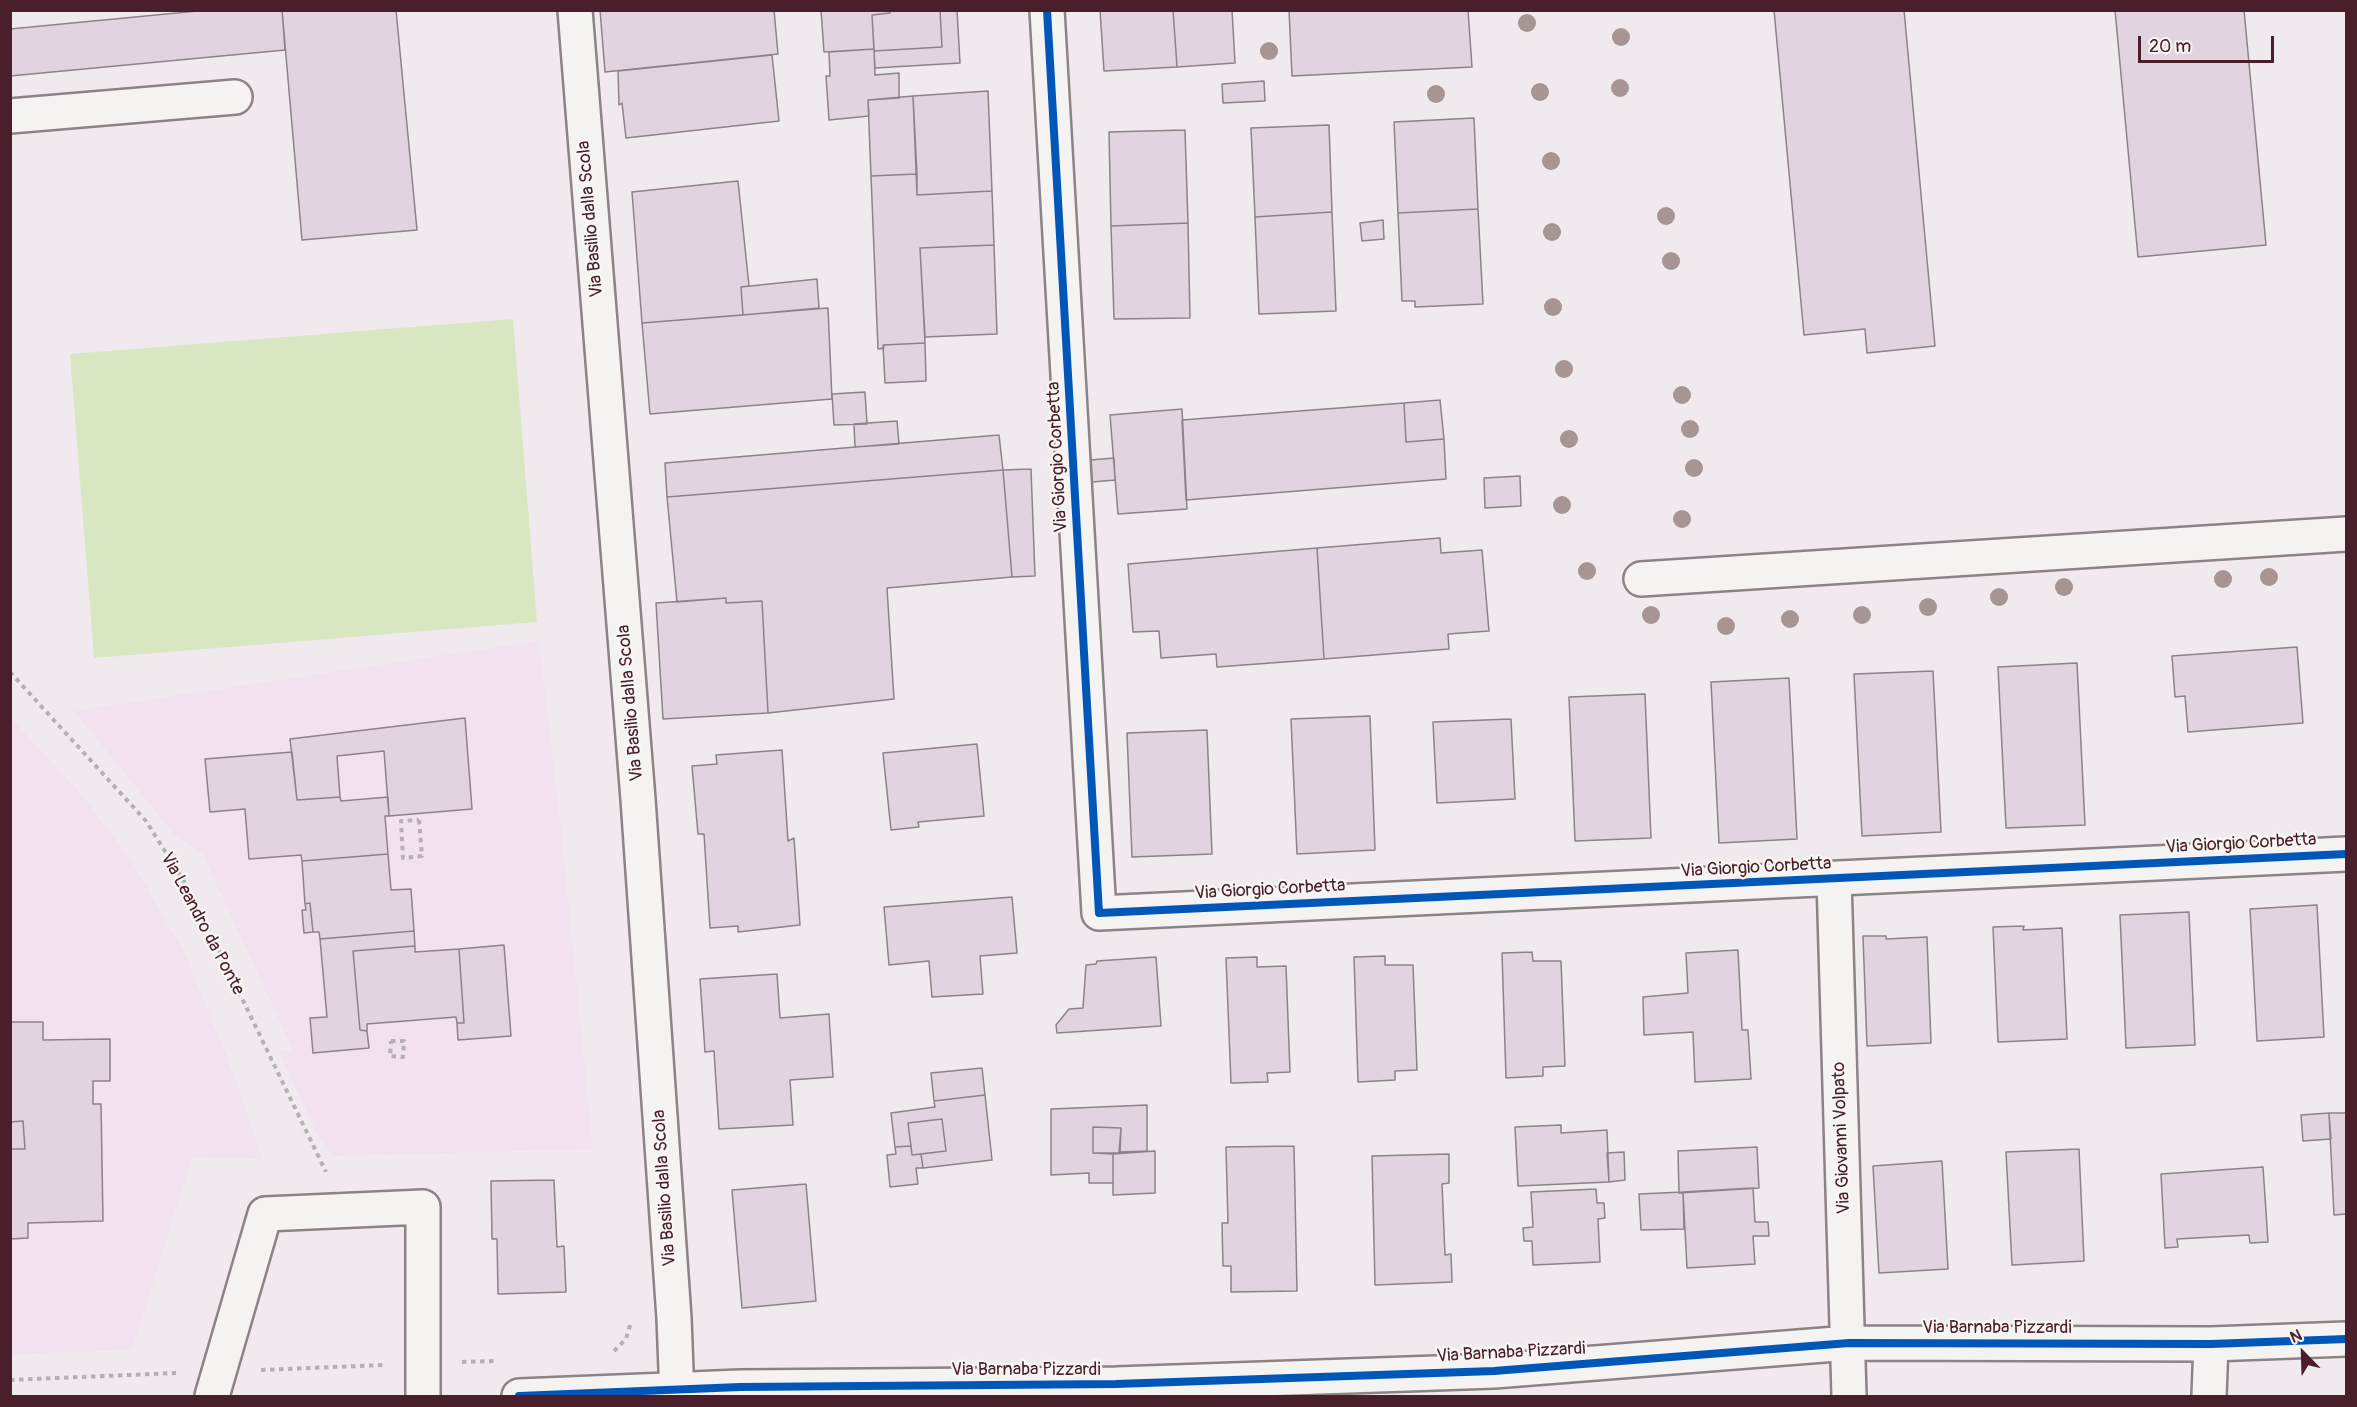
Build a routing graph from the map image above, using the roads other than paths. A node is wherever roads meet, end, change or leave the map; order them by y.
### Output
1 (574, 10) edge
2 (1047, 10) edge
3 (235, 97) dead end
4 (10, 116) edge
5 (2346, 534) edge
6 (1641, 579) dead end
7 (2346, 854) edge
8 (1834, 879) junction
9 (2346, 1339) edge
10 (1849, 1343) junction
11 (2211, 1344) junction
12 (216, 1384) edge
13 (1493, 1384) edge
14 (1116, 1390) edge
15 (677, 1393) edge
16 (423, 1396) edge
17 (519, 1396) edge
18 (1849, 1396) edge
19 (2209, 1396) edge

1 - 15 street, Via Basilio dalla Scola
2 - 8 street, Via Giorgio Corbetta
3 - 4 street
5 - 6 street
7 - 8 street, Via Giorgio Corbetta
8 - 10 street, Via Giovanni Volpato
9 - 11 street, Via Barnaba Pizzardi
10 - 11 street, Via Barnaba Pizzardi
10 - 13 street, Via Barnaba Pizzardi
10 - 18 street, Via Giovanni Volpato
11 - 19 street
12 - 16 street
13 - 14 street, Via Barnaba Pizzardi
14 - 15 street, Via Barnaba Pizzardi
15 - 17 street, Via Barnaba Pizzardi

